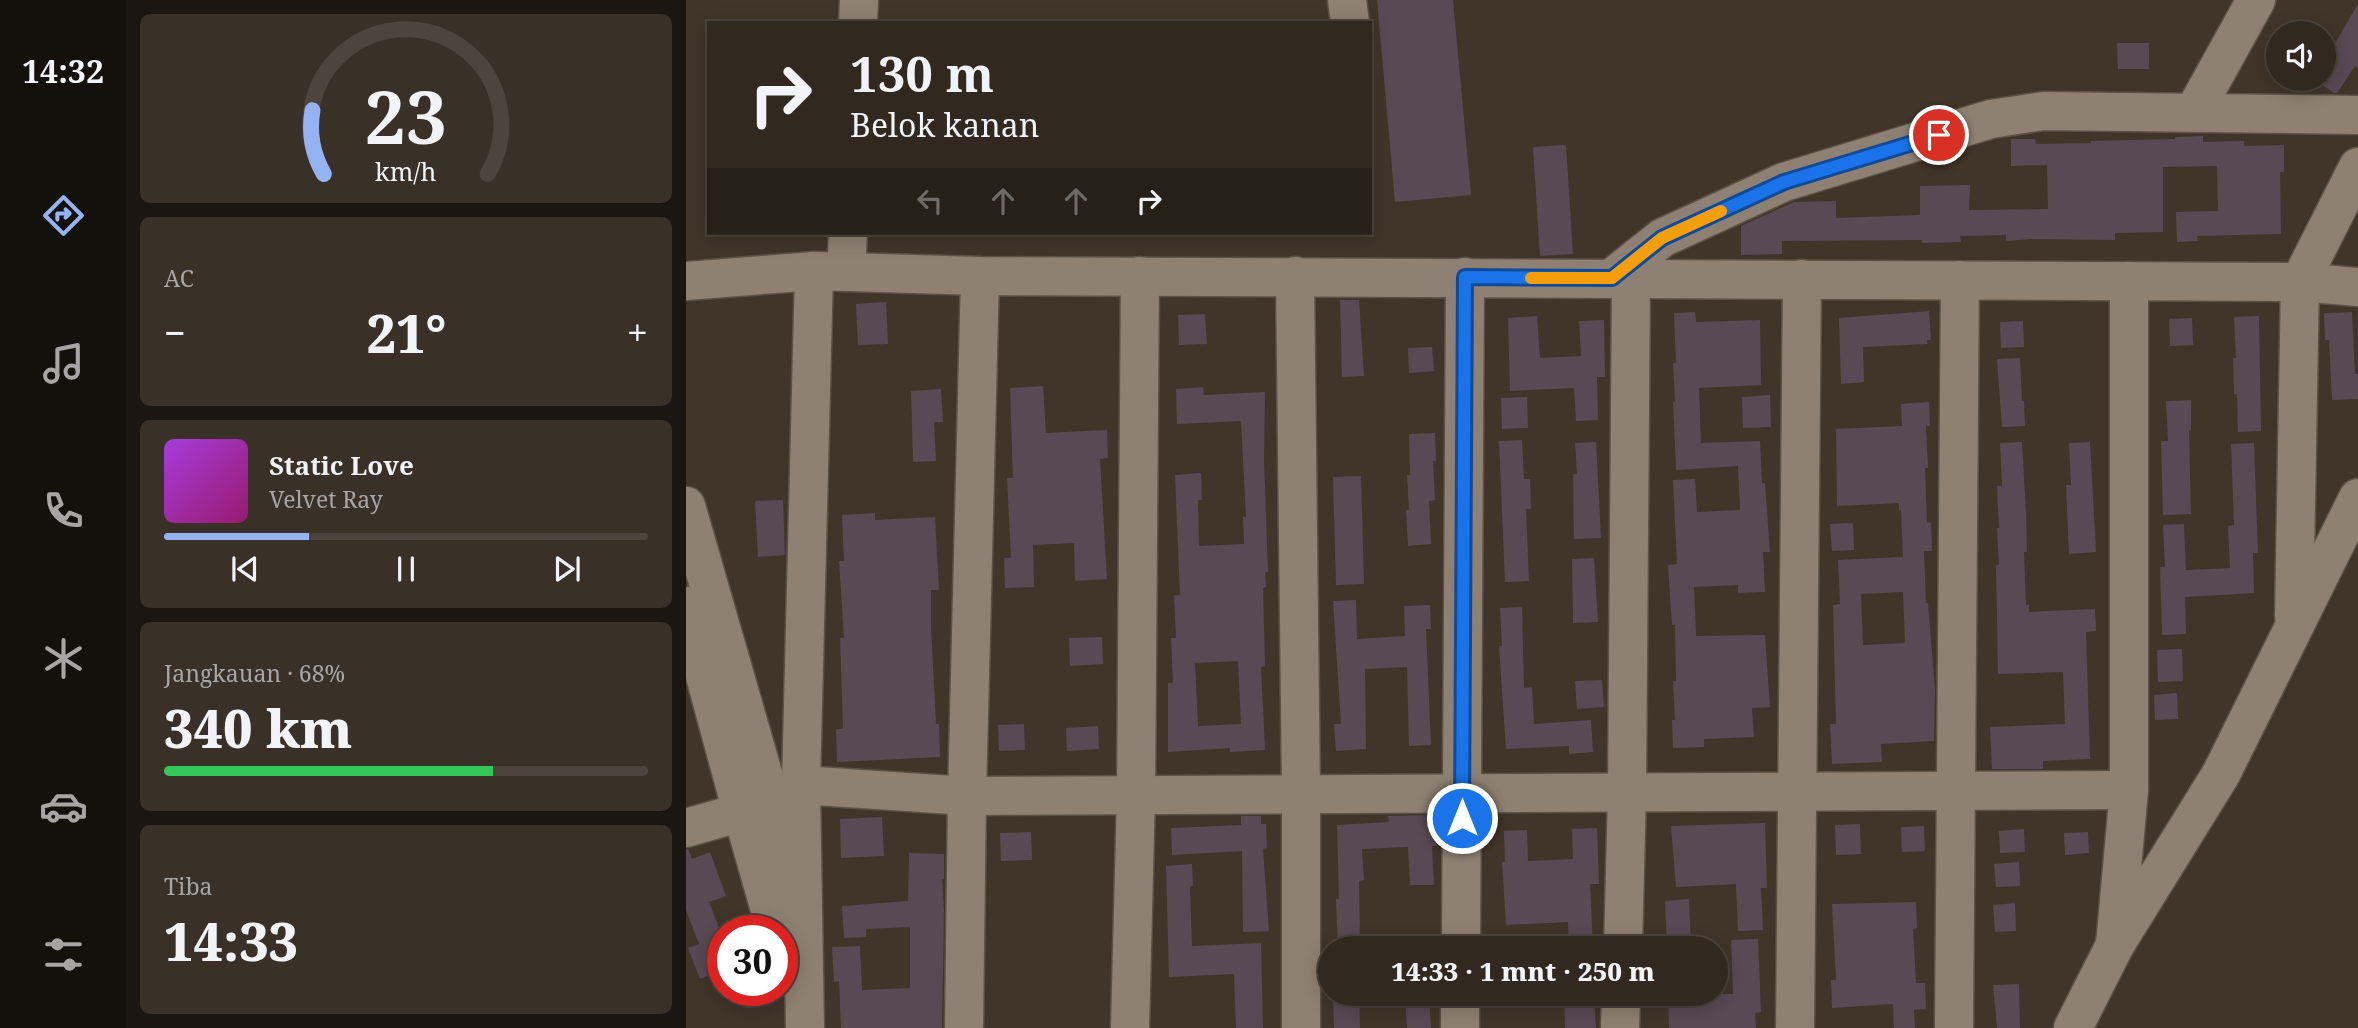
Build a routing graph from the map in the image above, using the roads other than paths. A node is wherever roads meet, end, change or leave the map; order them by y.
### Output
1 (859, 0) edge
2 (1347, 0) edge
3 (2256, 0) edge
4 (858, 21) edge
5 (1350, 21) edge
6 (2194, 112) junction
7 (2358, 115) edge
8 (2358, 167) edge
9 (847, 235) edge
10 (830, 272) junction
11 (980, 276) junction
12 (1140, 276) junction
13 (1295, 276) junction
14 (1465, 277) junction
15 (1621, 278) junction
16 (1802, 279) junction
17 (1960, 280) junction
18 (686, 281) edge
19 (2129, 281) junction
20 (2300, 282) junction
21 (2358, 288) edge
22 (2358, 498) edge
23 (686, 506) edge
24 (686, 606) edge
25 (2294, 626) junction
26 (691, 644) edge
27 (801, 785) junction
28 (2129, 790) junction
29 (1798, 791) junction
30 (1956, 791) junction
31 (1627, 792) junction
32 (1301, 793) junction
33 (1462, 793) junction
34 (1136, 794) junction
35 (967, 796) junction
36 (742, 812) junction
37 (686, 828) edge
38 (777, 915) edge
39 (783, 915) edge
40 (790, 915) edge
41 (1461, 936) edge
42 (1623, 936) edge
43 (2115, 945) junction
44 (798, 995) edge
45 (1460, 1006) edge
46 (1621, 1006) edge
47 (805, 1028) edge
48 (964, 1028) edge
49 (1130, 1028) edge
50 (1301, 1028) edge
51 (1460, 1028) edge
52 (1620, 1028) edge
53 (1795, 1028) edge
54 (1954, 1028) edge
55 (2073, 1028) edge

1 - 4 street
2 - 5 street
3 - 6 street
6 - 7 street
6 - 15 street
8 - 20 street
9 - 10 street
10 - 11 street
10 - 18 street
10 - 27 street
11 - 12 street
11 - 35 street
12 - 13 street
12 - 34 street
13 - 14 street
13 - 32 street
14 - 15 street
14 - 33 street
15 - 16 street
15 - 31 street
16 - 17 street
16 - 29 street
17 - 19 street
17 - 30 street
19 - 20 street
19 - 28 street
20 - 21 street
20 - 25 street
22 - 25 street
23 - 39 street
24 - 26 street
25 - 43 street
26 - 36 street
27 - 35 street
27 - 40 street
28 - 30 street
28 - 43 street
29 - 30 street
29 - 31 street
29 - 53 street
30 - 54 street
31 - 33 street
31 - 42 street
32 - 33 street
32 - 34 street
32 - 50 street
33 - 41 street
34 - 35 street
34 - 49 street
35 - 48 street
36 - 37 street
36 - 38 street
43 - 55 street
44 - 47 street
45 - 51 street
46 - 52 street

